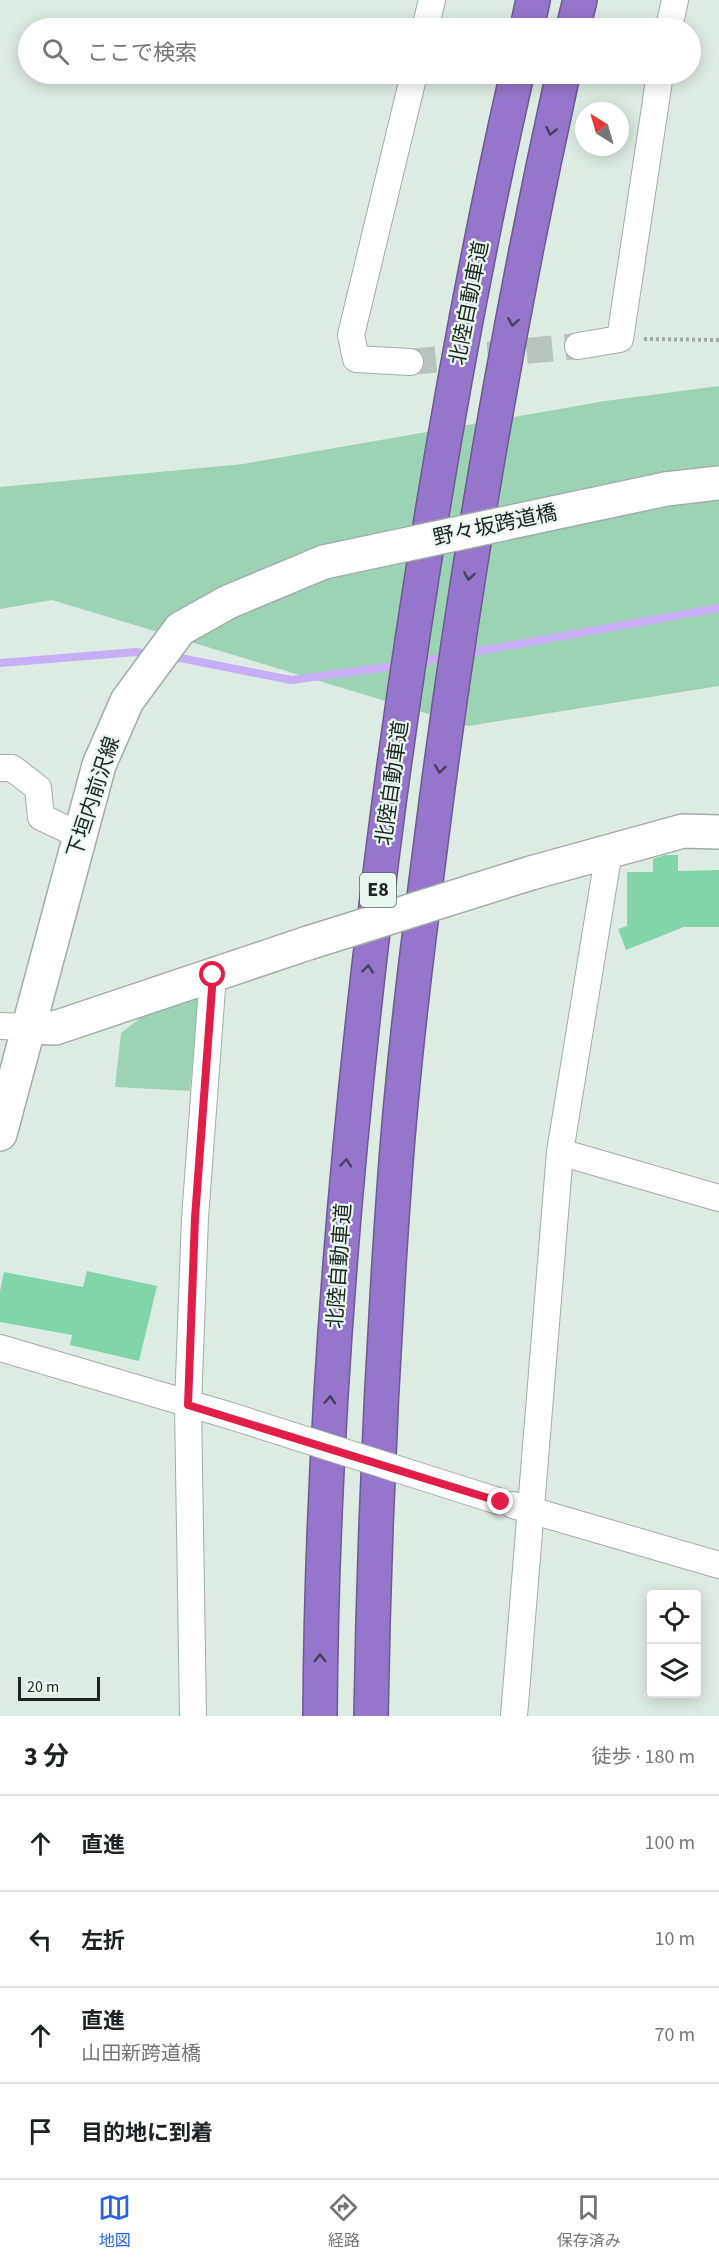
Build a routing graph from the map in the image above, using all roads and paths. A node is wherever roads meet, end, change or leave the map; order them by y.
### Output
1 (432, 0) edge
2 (533, 0) edge
3 (580, 0) edge
4 (675, 0) edge
5 (428, 18) edge
6 (529, 18) edge
7 (576, 18) edge
8 (671, 18) edge
9 (412, 84) edge
10 (515, 84) edge
11 (561, 84) edge
12 (658, 84) edge
13 (620, 339) junction
14 (719, 340) edge
15 (578, 346) tunnel mouth
16 (410, 362) tunnel mouth
17 (719, 483) edge
18 (324, 562) joint
19 (0, 768) edge
20 (719, 831) edge
21 (79, 835) junction
22 (609, 851) junction
23 (213, 975) junction
24 (13, 1027) edge
25 (0, 1134) edge
26 (560, 1152) junction
27 (719, 1198) edge
28 (0, 1348) edge
29 (188, 1405) junction
30 (530, 1510) junction
31 (719, 1565) edge
32 (193, 1716) edge
33 (320, 1716) edge
34 (371, 1716) edge
35 (514, 1716) edge

1 - 5 street
2 - 6 highway
3 - 7 highway
4 - 8 street
9 - 16 street
33 -> 10 highway, 北陸自動車道 / E8
11 -> 34 highway, E8
12 - 13 street
13 - 14 path
13 - 15 street
17 - 18 main road, 野々坂跨道橋, bridge
18 - 21 main road, 下垣内前沢線
19 - 21 street
20 - 22 main road
21 - 24 main road, 下垣内前沢線
22 - 23 main road, bridge
22 - 26 street
23 - 24 main road
23 - 29 street
24 - 25 main road, 下垣内前沢線
26 - 27 street
26 - 30 street
28 - 29 street
29 - 30 street, bridge
29 - 32 street
30 - 31 street
30 - 35 street

